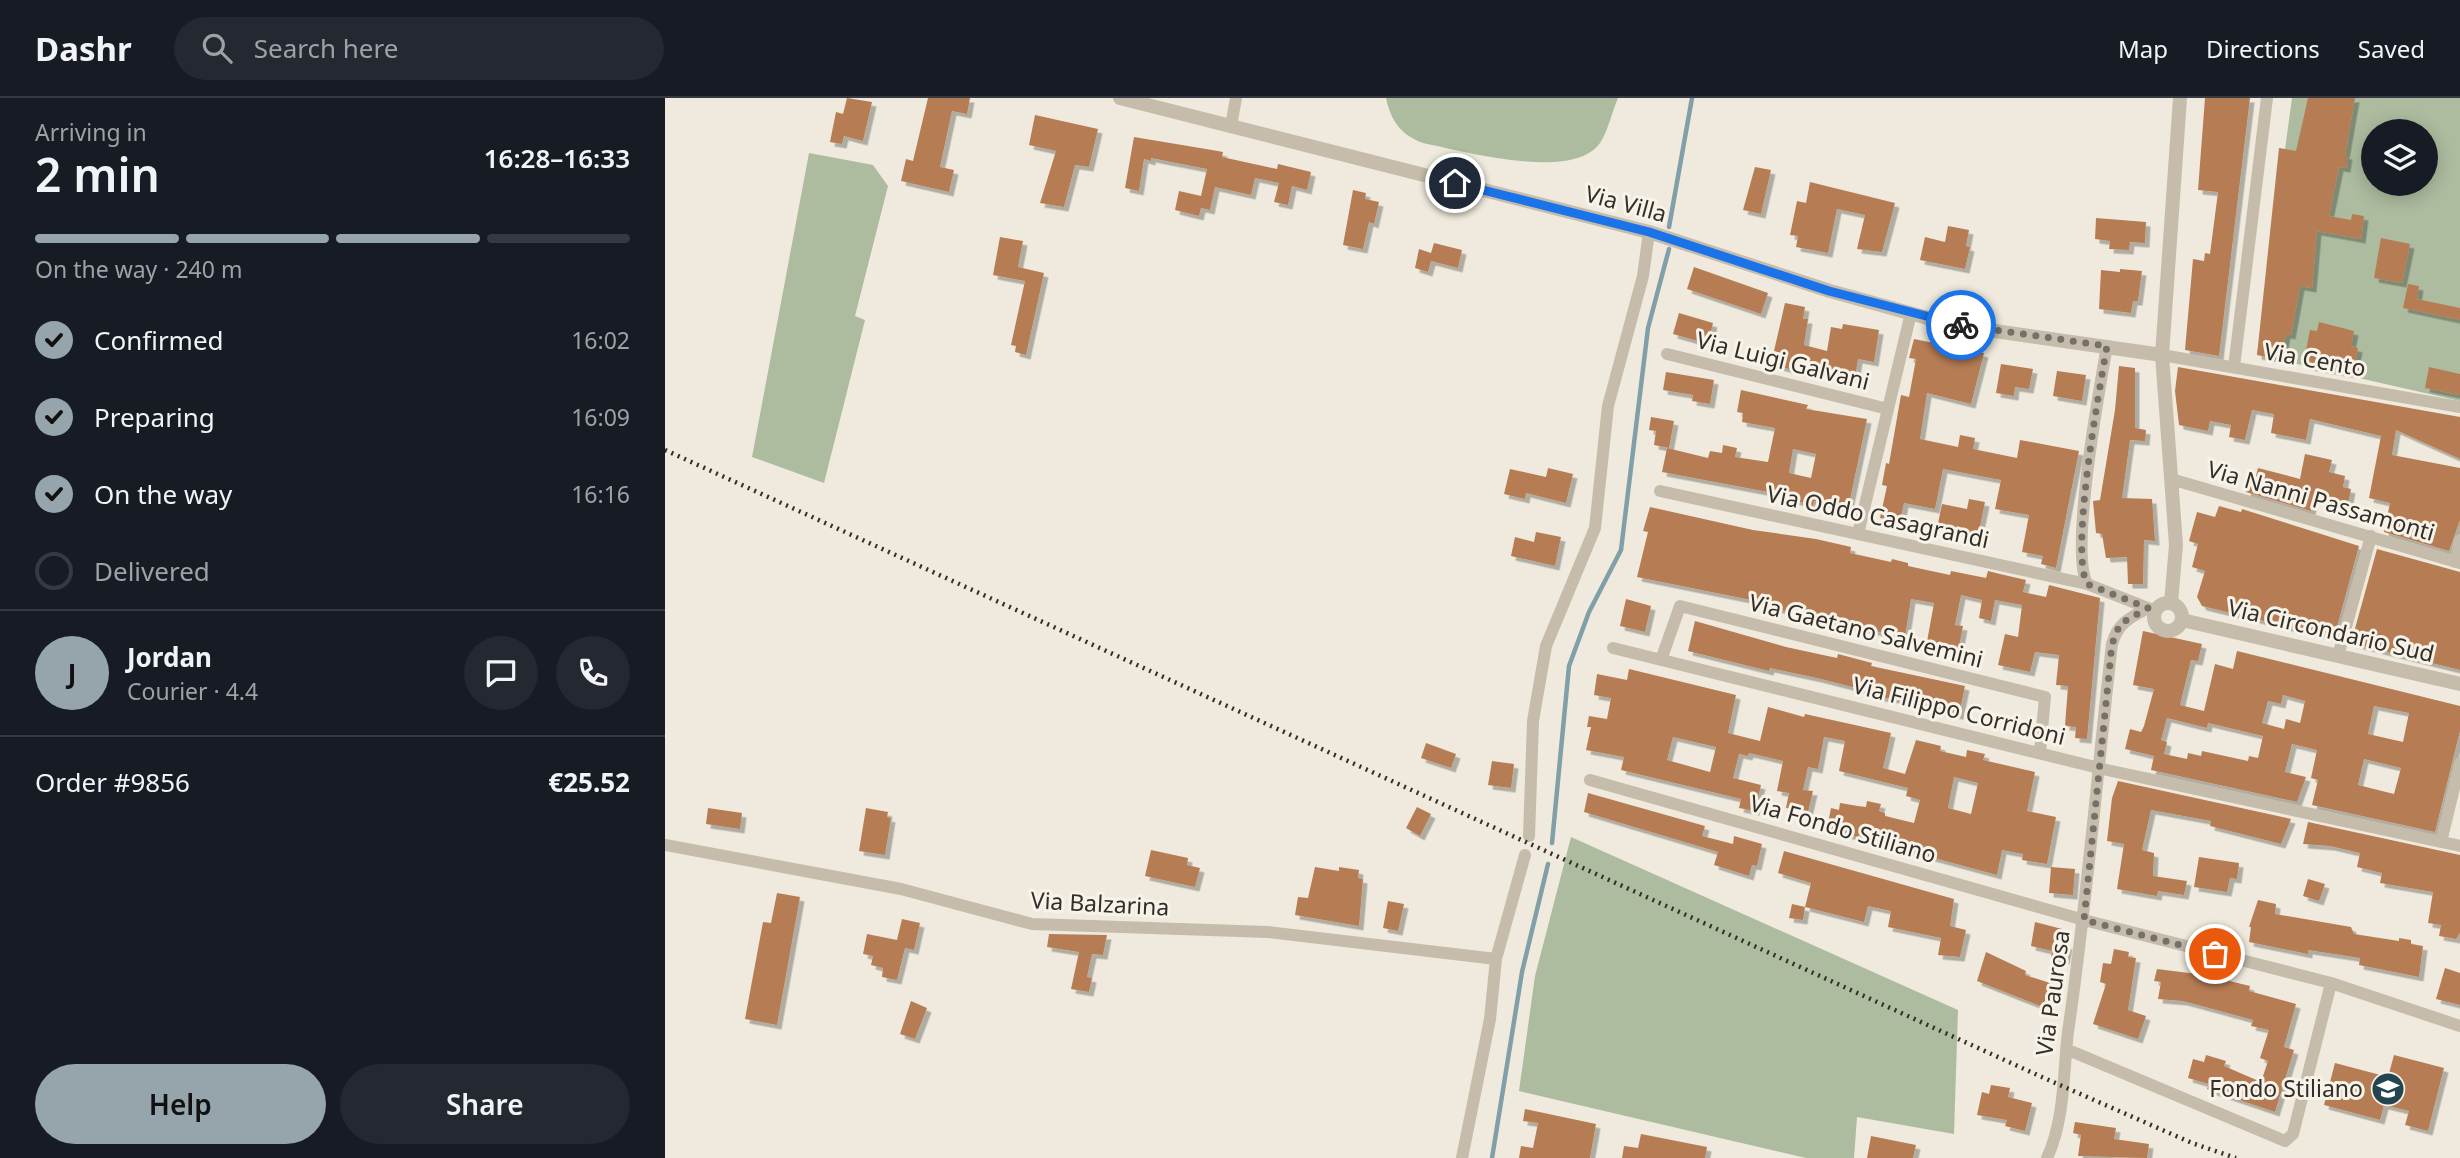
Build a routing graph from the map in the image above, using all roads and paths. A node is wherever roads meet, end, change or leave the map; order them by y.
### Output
1 (1120, 98) edge
2 (1236, 98) edge
3 (2180, 98) edge
4 (2267, 98) edge
5 (1231, 126) junction
6 (1649, 232) junction
7 (1911, 313) junction
8 (2107, 346) junction
9 (1667, 354) dead end
10 (2162, 355) junction
11 (2234, 367) junction
12 (2460, 407) edge
13 (1888, 409) junction
14 (2171, 479) junction
15 (1660, 491) dead end
16 (1858, 534) junction
17 (2371, 536) junction
18 (2460, 540) edge
19 (2457, 562) edge
20 (2087, 584) junction
21 (2171, 603) junction
22 (2152, 609) junction
23 (2187, 621) junction
24 (1613, 648) dead end
25 (2338, 656) junction
26 (1661, 660) junction
27 (2460, 684) edge
28 (2040, 752) junction
29 (2460, 763) edge
30 (2098, 768) junction
31 (1590, 780) dead end
32 (1529, 836) dead end
33 (2441, 842) junction
34 (665, 845) edge
35 (2460, 846) edge
36 (1525, 855) dead end
37 (2084, 920) junction
38 (1496, 959) junction
39 (2331, 983) junction
40 (2460, 1026) edge
41 (2066, 1049) junction
42 (1462, 1158) edge
43 (2047, 1158) edge

1 - 5 street, Via Villa
2 - 5 street
3 - 10 street
4 - 11 street
5 - 6 street, Via Villa
6 - 7 street, Via Villa
6 - 32 street
7 - 8 street, Via Villa
7 - 13 street, Via Luigi Galvani
8 - 10 street, Via Villa
8 - 20 street
9 - 13 street, Via Luigi Galvani
10 - 11 street, Via Cento
10 - 14 street
11 - 12 street, Via Cento
13 - 16 street, Via Luigi Galvani
14 - 17 street, Via Nanni Passamonti
14 - 21 street
15 - 16 street, Via Oddo Casagrandi
16 - 20 street, Via Oddo Casagrandi
17 - 19 street, Via Nanni Passamonti
17 - 25 street
18 - 19 street
20 - 22 street, Via Oddo Casagrandi
21 - 22 street
21 - 23 street
22 - 23 street
22 - 30 street, Via Paurosa
23 - 25 street, Via Circondario Sud
24 - 26 street, Via Filippo Corridoni
25 - 27 street, Via Circondario Sud
26 - 28 street, Via Filippo Corridoni
26 - 28 street, Via Gaetano Salvemini
28 - 30 street, Via Filippo Corridoni
29 - 33 street
30 - 33 street, Via Filippo Corridoni
30 - 37 street, Via Paurosa
31 - 37 street, Via Fondo Stiliano
33 - 35 street, Via Filippo Corridoni
34 - 38 street, Via Balzarina
36 - 38 street
37 - 39 street, Via Fondo Stiliano
37 - 41 street, Via Paurosa
38 - 42 street
39 - 40 street, Via Fondo Stiliano
39 - 41 street
41 - 43 street, Via Paurosa

